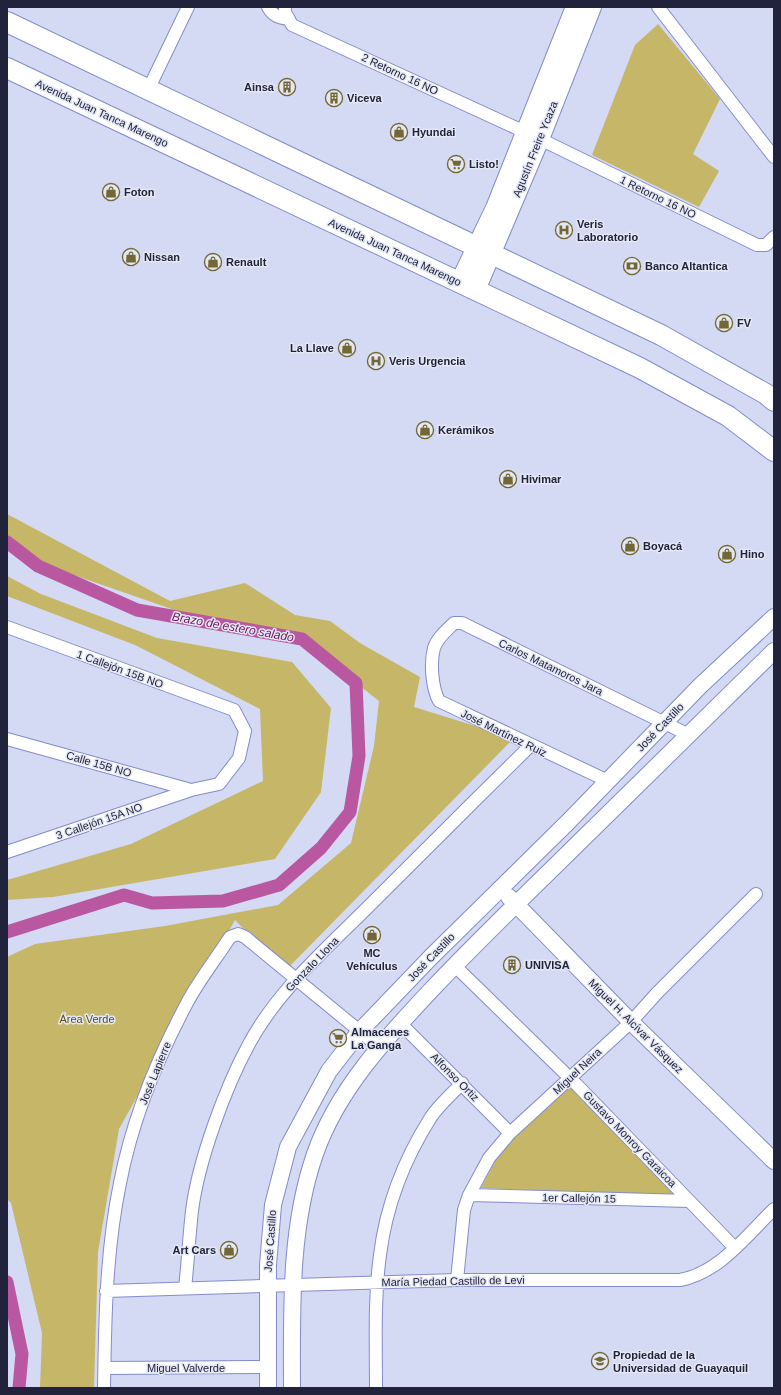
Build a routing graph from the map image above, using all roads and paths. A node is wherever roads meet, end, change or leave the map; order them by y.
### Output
1 (188, 7) edge
2 (268, 7) edge
3 (284, 7) edge
4 (575, 7) edge
5 (592, 7) edge
6 (658, 7) edge
7 (289, 19) junction
8 (7, 22) edge
9 (7, 68) edge
10 (148, 90) junction
11 (533, 136) junction
12 (774, 156) edge
13 (774, 237) edge
14 (483, 252) junction
15 (468, 287) junction
16 (774, 401) edge
17 (774, 451) edge
18 (774, 617) edge
19 (7, 627) edge
20 (774, 651) edge
21 (432, 661) joint
22 (234, 710) joint
23 (664, 722) junction
24 (687, 734) junction
25 (7, 739) edge
26 (530, 746) junction
27 (608, 781) junction
28 (191, 790) junction
29 (7, 852) edge
30 (500, 888) junction
31 (756, 894) dead end
32 (516, 904) junction
33 (455, 966) junction
34 (295, 979) junction
35 (631, 1022) junction
36 (400, 1023) junction
37 (360, 1031) junction
38 (379, 1047) junction
39 (570, 1078) junction
40 (462, 1083) junction
41 (510, 1132) junction
42 (774, 1161) edge
43 (469, 1195) junction
44 (689, 1201) junction
45 (774, 1209) edge
46 (734, 1247) junction
47 (456, 1280) junction
48 (377, 1282) junction
49 (292, 1284) junction
50 (268, 1285) junction
51 (186, 1288) junction
52 (106, 1291) junction
53 (268, 1367) junction
54 (104, 1368) junction
55 (104, 1388) edge
56 (268, 1388) edge
57 (292, 1388) edge
58 (376, 1388) edge

1 - 10 street
2 - 7 street, 2 Retorno 16 NO
3 - 7 street
4 - 11 main road, Agustín Freire Ycaza
5 - 11 main road, Agustín Freire Ycaza
6 - 12 street
7 - 11 street, 2 Retorno 16 NO
8 - 10 main road
9 - 15 main road, Avenida Juan Tanca Marengo
10 - 14 main road
11 - 13 street, 1 Retorno 16 NO
11 - 14 main road, Agustín Freire Ycaza
14 - 15 main road, Agustín Freire Ycaza
14 - 16 main road
15 - 17 main road, Avenida Juan Tanca Marengo
18 - 23 street, José Castillo
19 - 22 street, 1 Callejón 15B NO
20 - 24 street, José Castillo
21 - 23 street, Carlos Matamoros Jara
21 - 26 street, José Martínez Ruiz
22 - 28 street, 3 Callejón 15A NO
23 - 24 street, Carlos Matamoros Jara
23 - 27 street, José Castillo
24 - 32 street, José Castillo
25 - 28 street, Calle 15B NO
26 - 27 street, José Martínez Ruiz
26 - 34 street, Gonzalo Llona
27 - 30 street, José Castillo
28 - 29 street, 3 Callejón 15A NO
30 - 32 street, Miguel H. Alcívar Vásquez
30 - 37 street, José Castillo
31 - 35 street, Miguel Neira
32 - 33 street, José Castillo
32 - 35 street, Miguel H. Alcívar Vásquez
33 - 36 street, José Castillo
33 - 39 street, Gustavo Monroy Garaicoa
34 - 37 street, José Lapierre
34 - 51 street, Gonzalo Llona
34 - 52 street, José Lapierre
35 - 39 street, Miguel Neira
35 - 42 street, Miguel H. Alcívar Vásquez
36 - 38 street, José Castillo
36 - 40 street, Alfonso Ortiz
37 - 38 street, José Lapierre
37 - 50 street, José Castillo
38 - 49 street, José Castillo
39 - 41 street, Miguel Neira
39 - 44 street, Gustavo Monroy Garaicoa
40 - 41 street, Alfonso Ortiz
40 - 48 street
41 - 43 street, Miguel Neira
43 - 44 street, 1er Callejón 15
43 - 47 street, Miguel Neira
44 - 46 street, Gustavo Monroy Garaicoa
45 - 46 street, María Piedad Castillo de Levi
46 - 47 street, María Piedad Castillo de Levi
47 - 48 street, María Piedad Castillo de Levi
48 - 49 street, María Piedad Castillo de Levi
48 - 58 street
49 - 50 street, María Piedad Castillo de Levi
49 - 57 street, José Castillo
50 - 51 street, María Piedad Castillo de Levi
50 - 53 street, José Castillo
51 - 52 street, María Piedad Castillo de Levi
52 - 54 street, José Lapierre
53 - 54 street, Miguel Valverde
53 - 56 street, José Castillo
54 - 55 street, José Lapierre

